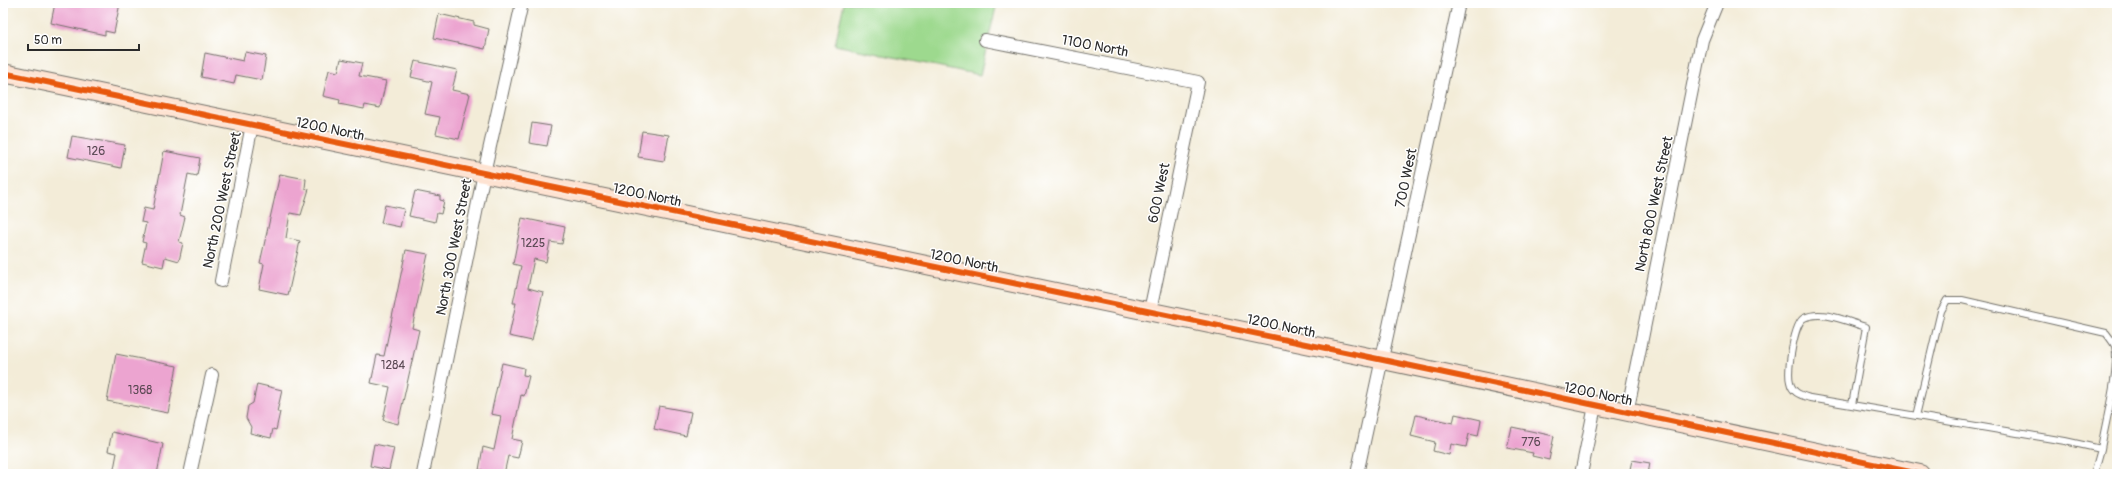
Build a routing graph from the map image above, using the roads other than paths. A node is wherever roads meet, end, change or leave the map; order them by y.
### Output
1 (522, 3) edge
2 (1459, 3) edge
3 (1716, 3) edge
4 (986, 40) dead end
5 (3, 73) edge
6 (1198, 82) joint
7 (252, 125) junction
8 (484, 173) junction
9 (221, 281) dead end
10 (1150, 311) junction
11 (1383, 360) junction
12 (212, 375) dead end
13 (1852, 405) junction
14 (1595, 406) junction
15 (1627, 413) junction
16 (1916, 416) junction
17 (2100, 449) junction
18 (190, 474) edge
19 (423, 474) edge
20 (1357, 474) edge
21 (1581, 474) edge
22 (1920, 474) edge
23 (2094, 474) edge

1 - 8 street, North 300 West Street
2 - 11 street, 700 West
3 - 15 street, North 800 West Street
4 - 6 street, 1100 North
5 - 7 street, 1200 North
6 - 10 street, 600 West
7 - 8 street, 1200 North
7 - 9 street, North 200 West Street
8 - 10 street, 1200 North
8 - 19 street, North 300 West Street
10 - 11 street, 1200 North
11 - 14 street, 1200 North
11 - 20 street, 700 West
12 - 18 street
13 - 13 lane
13 - 16 lane
14 - 15 street, 1200 North
14 - 21 street
15 - 22 street, 1200 North
16 - 17 lane
16 - 17 lane
17 - 23 lane

